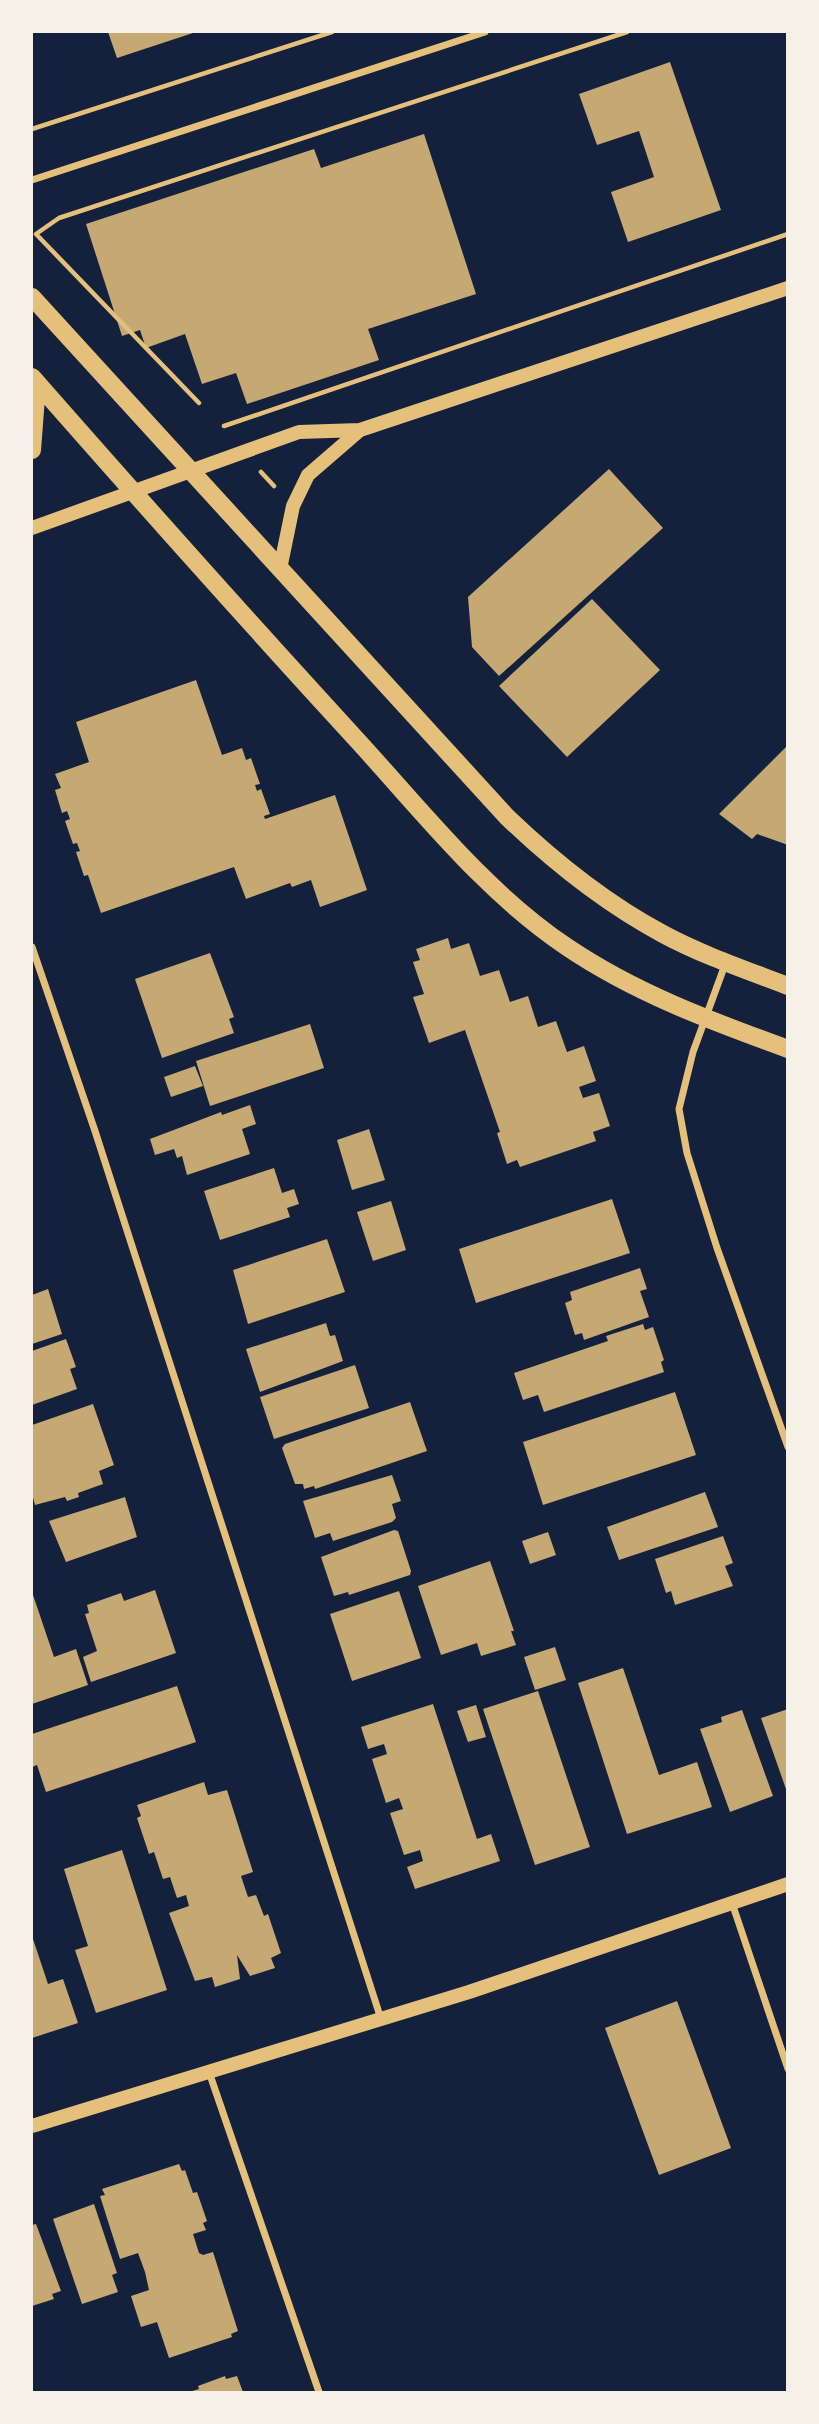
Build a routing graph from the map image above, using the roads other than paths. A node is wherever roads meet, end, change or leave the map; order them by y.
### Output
1 (485, 32) edge
2 (32, 180) edge
3 (788, 288) edge
4 (32, 297) edge
5 (34, 381) edge
6 (360, 430) junction
7 (32, 450) edge
8 (190, 470) junction
9 (132, 490) junction
10 (32, 528) edge
11 (280, 569) junction
12 (32, 947) edge
13 (726, 962) junction
14 (788, 986) edge
15 (704, 1018) junction
16 (788, 1049) edge
17 (788, 1447) edge
18 (788, 1884) edge
19 (732, 1903) junction
20 (381, 2019) junction
21 (788, 2068) edge
22 (208, 2070) junction
23 (32, 2126) edge
24 (318, 2392) edge

1 - 2 street
3 - 6 main road
4 - 8 main road
5 - 7 main road
5 - 9 main road
6 - 8 main road
6 - 11 main road
8 - 9 main road
8 - 11 main road
9 - 10 main road
9 - 15 main road
11 - 13 main road
12 - 20 street
13 - 14 main road
13 - 15 street
15 - 16 main road
15 - 17 street
18 - 19 main road
19 - 20 main road
19 - 21 street
20 - 22 main road
22 - 23 main road
22 - 24 street

